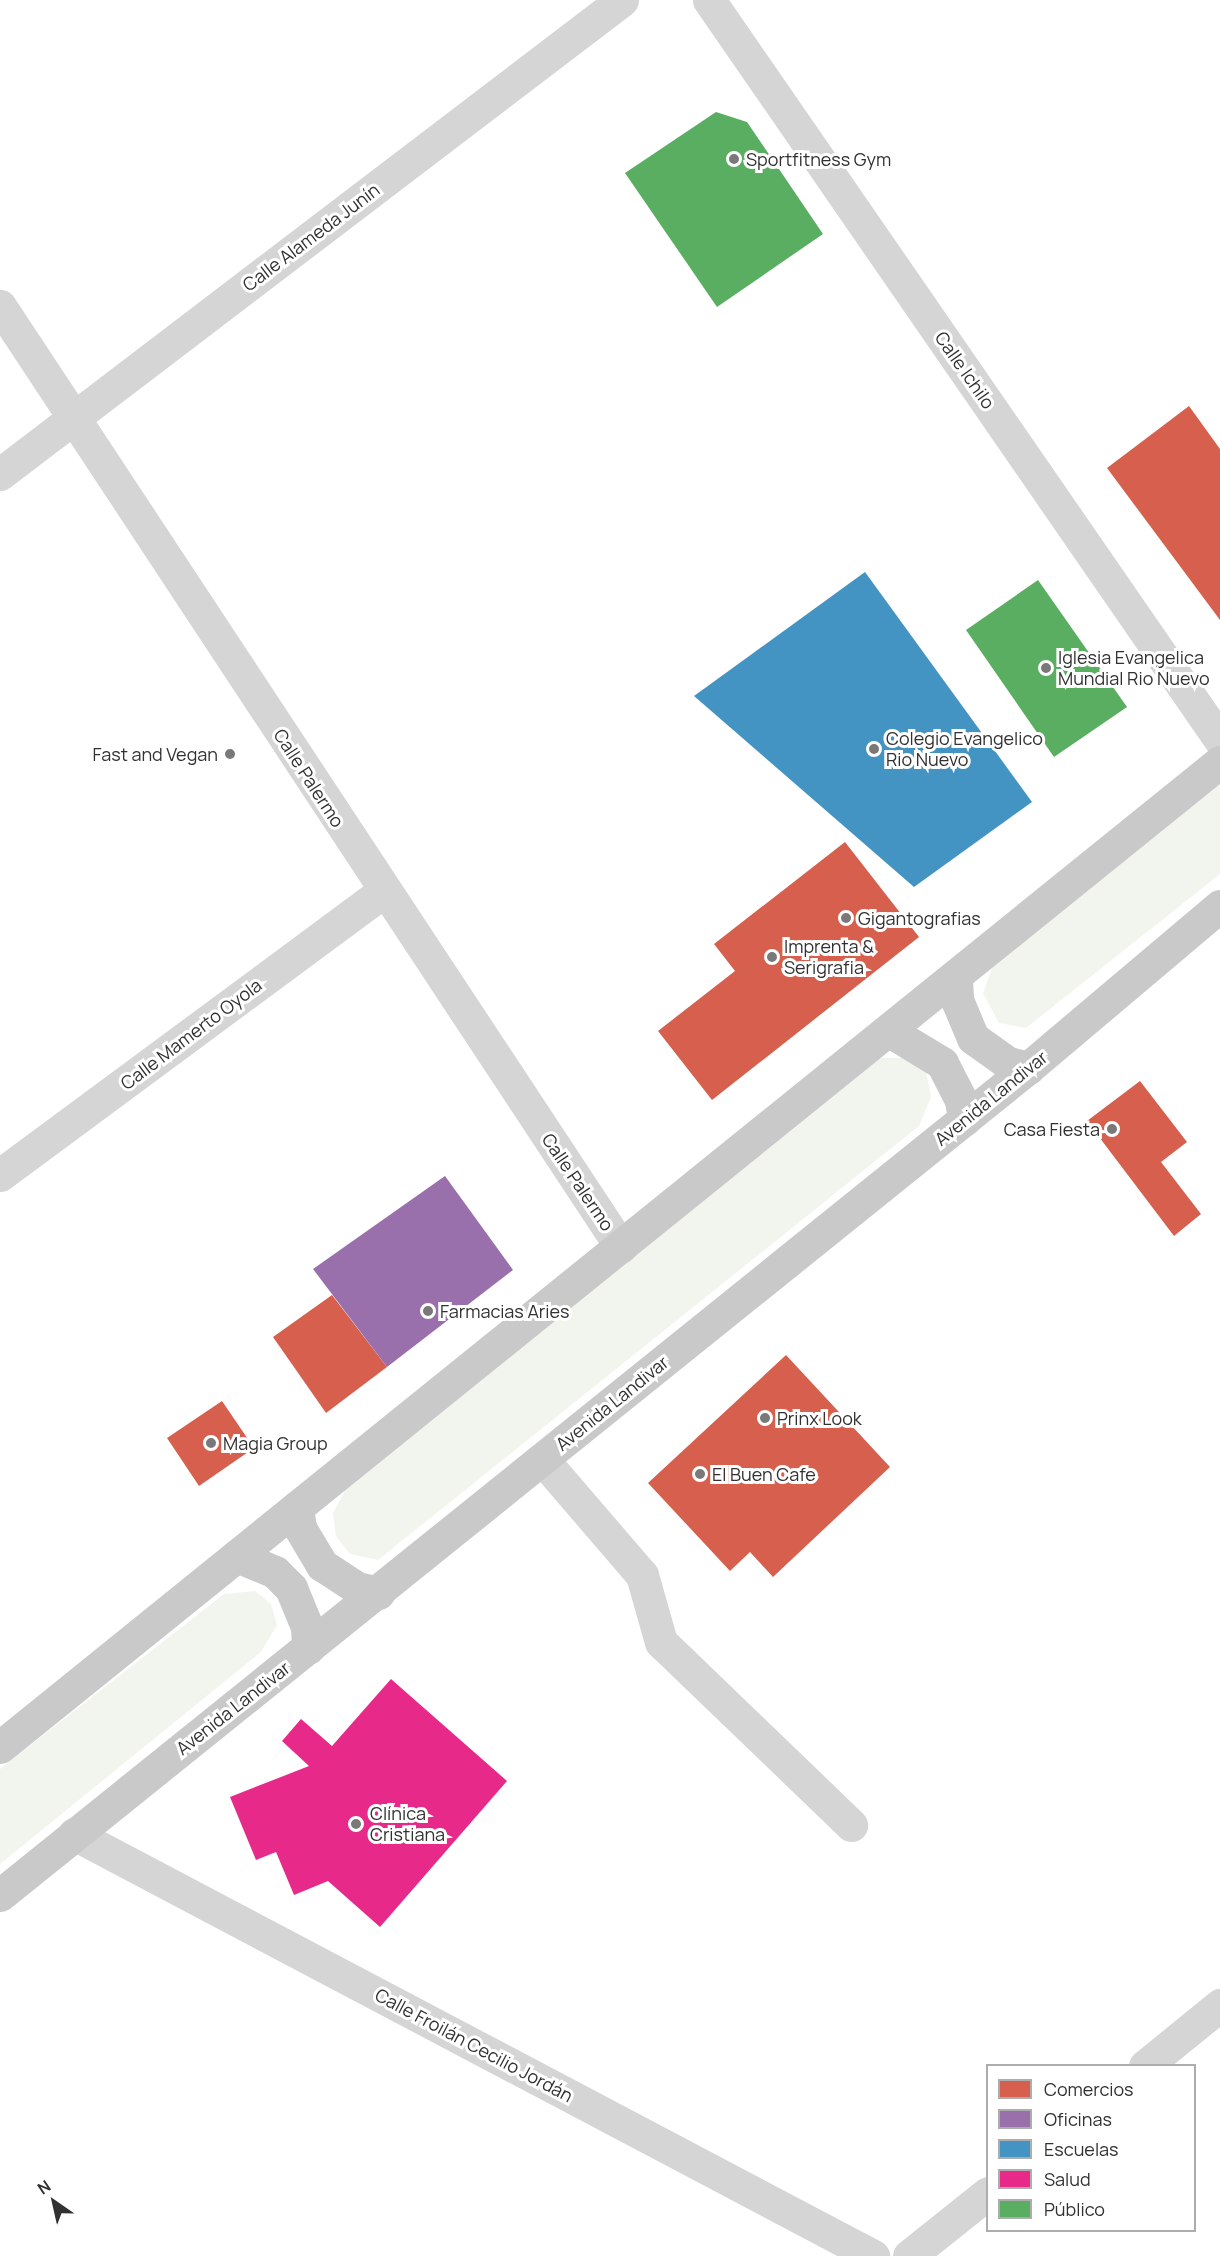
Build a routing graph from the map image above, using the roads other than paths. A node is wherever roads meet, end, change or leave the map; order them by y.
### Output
1 (622, 0) edge
2 (709, 0) edge
3 (0, 306) edge
4 (75, 418) junction
5 (0, 474) edge
6 (1220, 740) edge
7 (1220, 762) edge
8 (383, 892) junction
9 (1220, 906) edge
10 (956, 979) junction
11 (891, 1032) junction
12 (1028, 1068) junction
13 (964, 1120) junction
14 (0, 1175) edge
15 (621, 1247) junction
16 (543, 1460) junction
17 (297, 1507) junction
18 (237, 1556) junction
19 (378, 1593) junction
20 (308, 1648) junction
21 (0, 1747) edge
22 (851, 1825) dead end
23 (74, 1834) junction
24 (0, 1895) edge
25 (1220, 2005) edge
26 (1147, 2064) edge
27 (986, 2194) edge
28 (873, 2256) edge
29 (909, 2256) edge

1 - 4 street, Calle Alameda Junín
2 - 6 street, Calle Ichilo
3 - 4 street, Calle Palermo
4 - 5 street, Calle Alameda Junín
4 - 8 street, Calle Palermo
7 - 10 main road
8 - 14 street, Calle Mamerto Oyola
8 - 15 street, Calle Palermo
9 - 12 main road, Avenida Landivar
10 - 11 main road
10 - 12 main road
11 - 13 main road
11 - 15 main road
12 - 13 main road, Avenida Landivar
13 - 16 main road, Avenida Landivar
15 - 17 main road
16 - 19 main road, Avenida Landivar
16 - 22 street
17 - 18 main road
17 - 19 main road
18 - 20 main road
18 - 21 main road
19 - 20 main road, Avenida Landivar
20 - 23 main road, Avenida Landivar
23 - 24 main road, Avenida Landivar
23 - 28 street, Calle Froilán Cecilio Jordán
25 - 26 street
27 - 29 street

